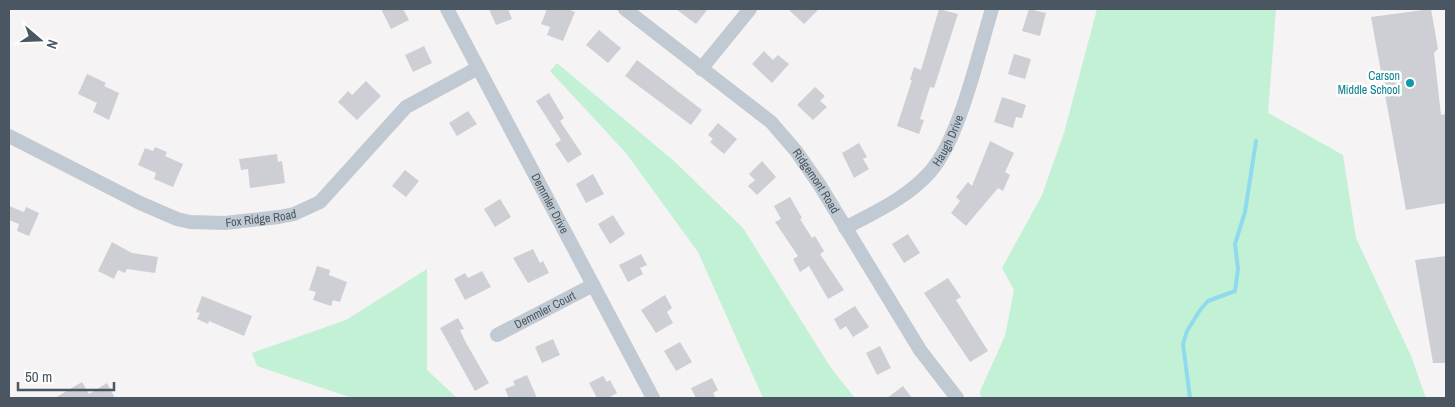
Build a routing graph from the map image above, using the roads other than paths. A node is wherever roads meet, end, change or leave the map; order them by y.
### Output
1 (447, 9) edge
2 (625, 9) edge
3 (750, 9) edge
4 (992, 9) edge
5 (478, 68) junction
6 (701, 69) junction
7 (9, 136) edge
8 (845, 228) junction
9 (593, 285) junction
10 (496, 335) dead end
11 (653, 398) edge
12 (957, 398) edge

1 - 5 street, Demmler Drive
2 - 6 street, Ridgemont Road
3 - 6 street
4 - 8 street, Haugh Drive
5 - 7 street, Fox Ridge Road
5 - 9 street, Demmler Drive
6 - 8 street, Ridgemont Road
8 - 12 street, Ridgemont Road
9 - 10 street, Demmler Court
9 - 11 street, Demmler Drive

